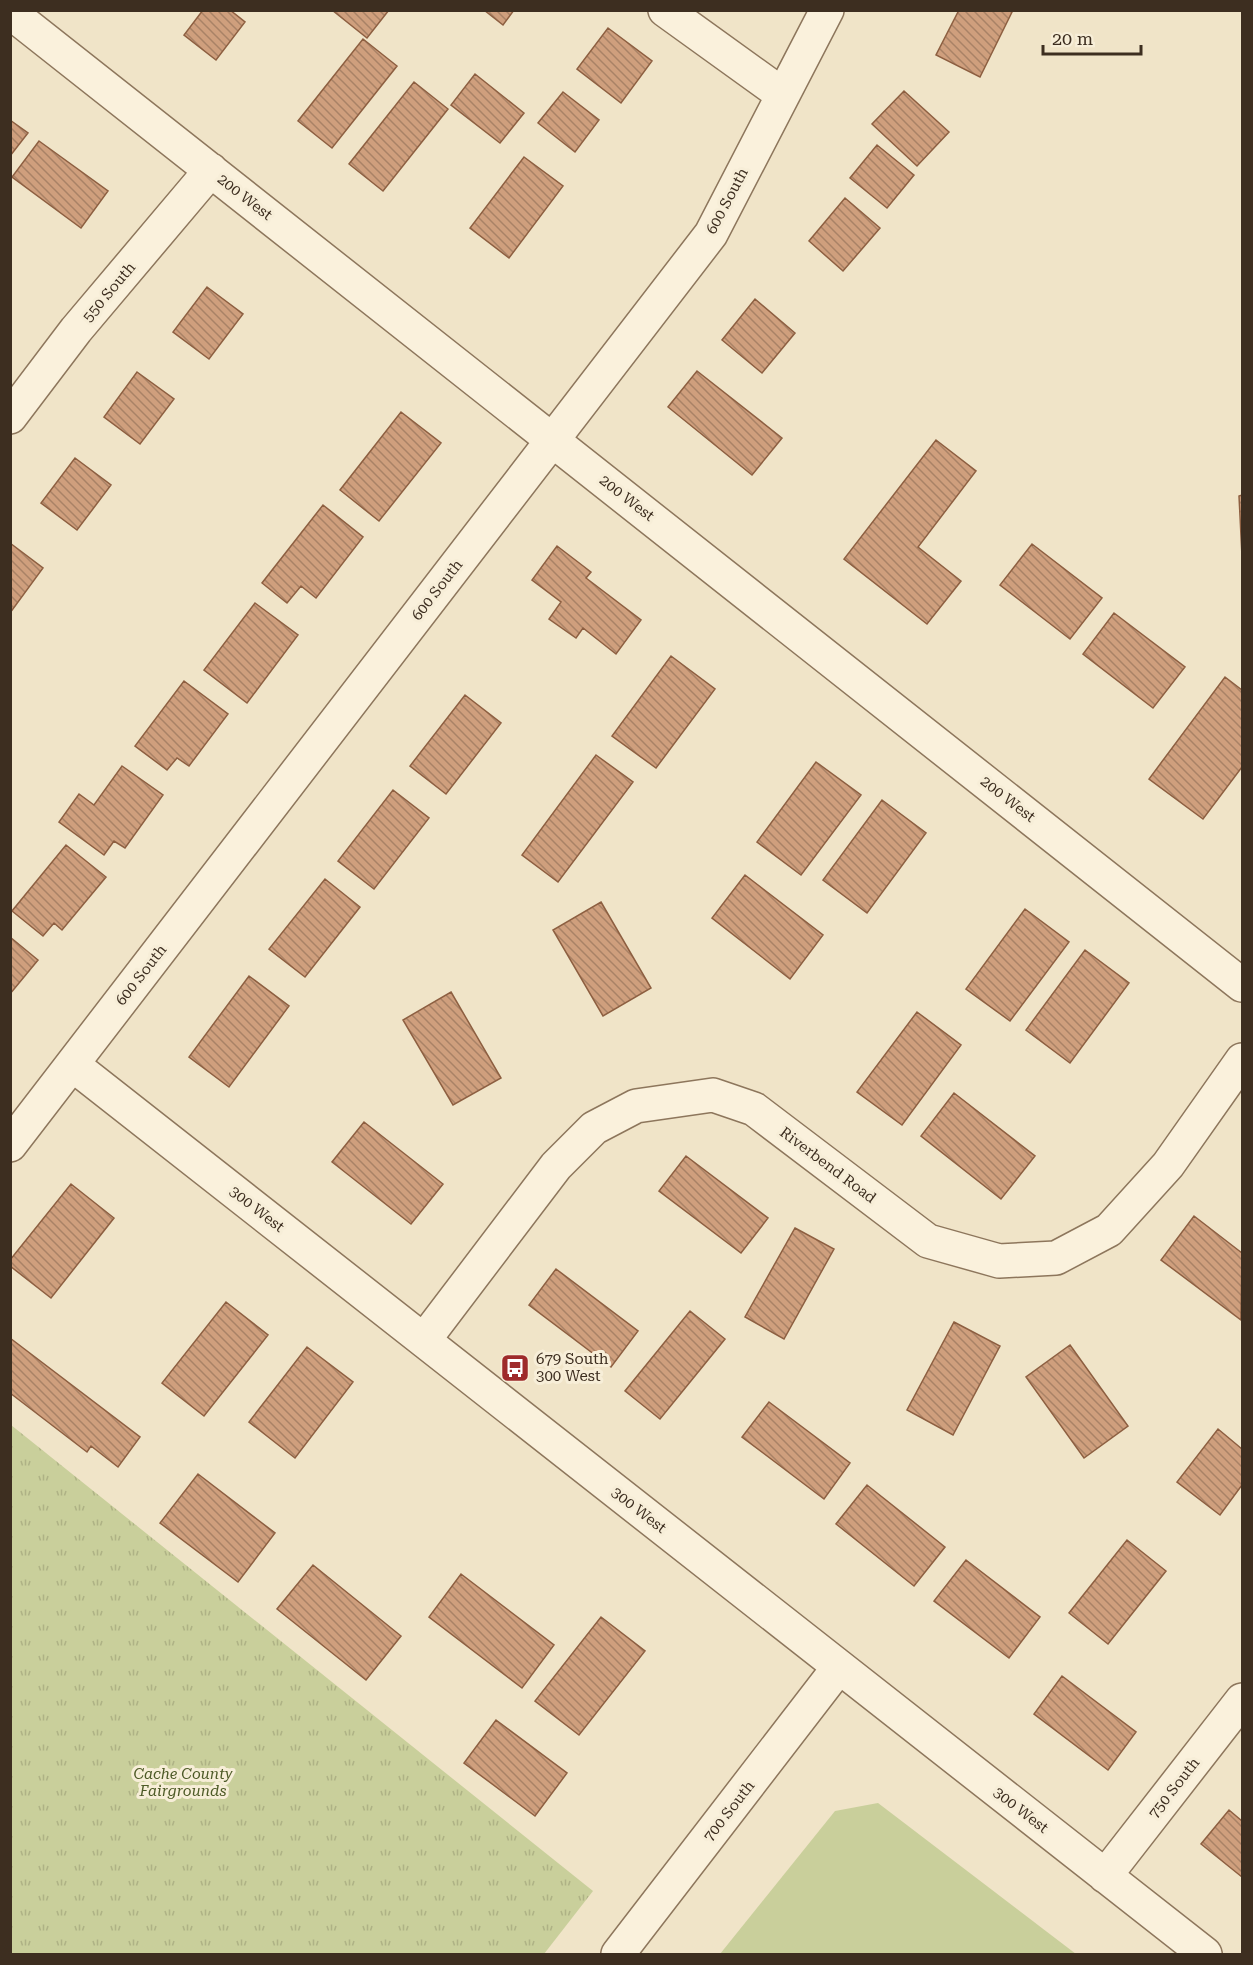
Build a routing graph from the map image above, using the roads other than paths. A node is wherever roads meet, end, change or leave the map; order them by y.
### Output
1 (665, 10) edge
2 (827, 10) edge
3 (10, 12) edge
4 (783, 95) junction
5 (211, 170) junction
6 (10, 417) edge
7 (553, 440) junction
8 (1242, 985) edge
9 (1242, 1060) edge
10 (73, 1065) junction
11 (10, 1145) edge
12 (424, 1340) junction
13 (839, 1667) junction
14 (1242, 1700) edge
15 (1105, 1876) junction
16 (618, 1954) edge
17 (1205, 1954) edge

1 - 4 street
2 - 4 street, 600 South
3 - 5 street, 200 West
4 - 7 street, 600 South
5 - 6 street, 550 South
5 - 7 street, 200 West
7 - 8 street, 200 West
7 - 10 street, 600 South
9 - 12 street, Riverbend Road
10 - 11 street, 600 South
10 - 12 street, 300 West
12 - 13 street, 300 West
13 - 15 street, 300 West
13 - 16 street, 700 South
14 - 15 street, 750 South
15 - 17 street, 300 West

